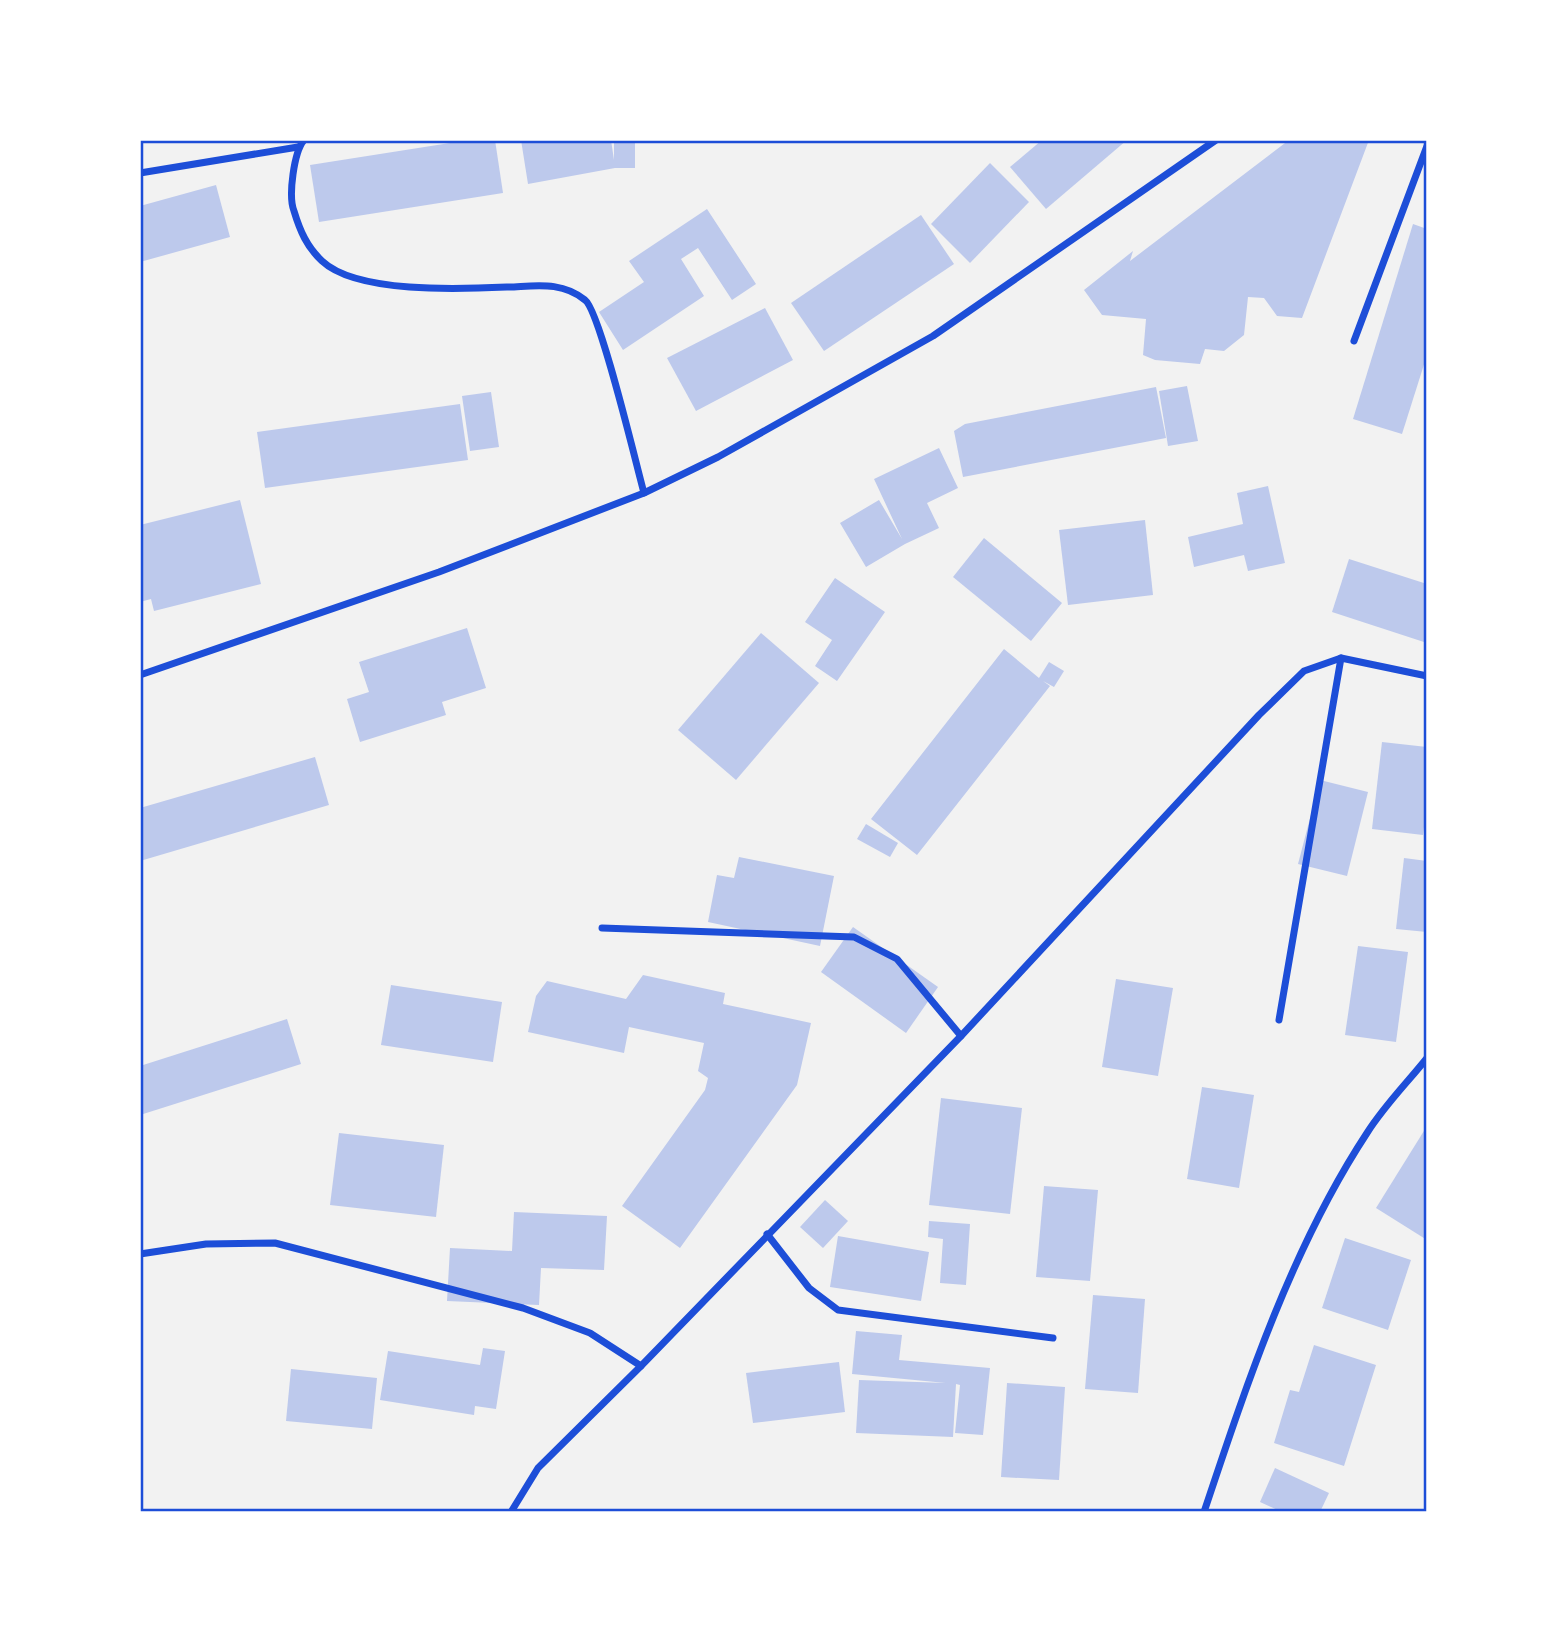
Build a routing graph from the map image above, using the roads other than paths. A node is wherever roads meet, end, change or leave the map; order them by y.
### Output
1 (304, 140) edge
2 (1216, 140) edge
3 (1427, 146) edge
4 (298, 147) junction
5 (140, 173) edge
6 (1354, 341) dead end
7 (644, 493) junction
8 (1341, 658) junction
9 (140, 676) edge
10 (1427, 676) edge
11 (602, 928) dead end
12 (1279, 1020) dead end
13 (961, 1036) junction
14 (1427, 1058) edge
15 (766, 1234) junction
16 (140, 1254) edge
17 (1053, 1338) dead end
18 (641, 1366) junction
19 (511, 1512) edge
20 (1204, 1512) edge

1 - 4 street
2 - 7 street
3 - 6 street
4 - 5 street
4 - 7 street
7 - 9 street
8 - 10 street
8 - 12 street
8 - 13 street
11 - 13 street
13 - 15 street
14 - 20 street
15 - 17 street
15 - 18 street
16 - 18 street
18 - 19 street

